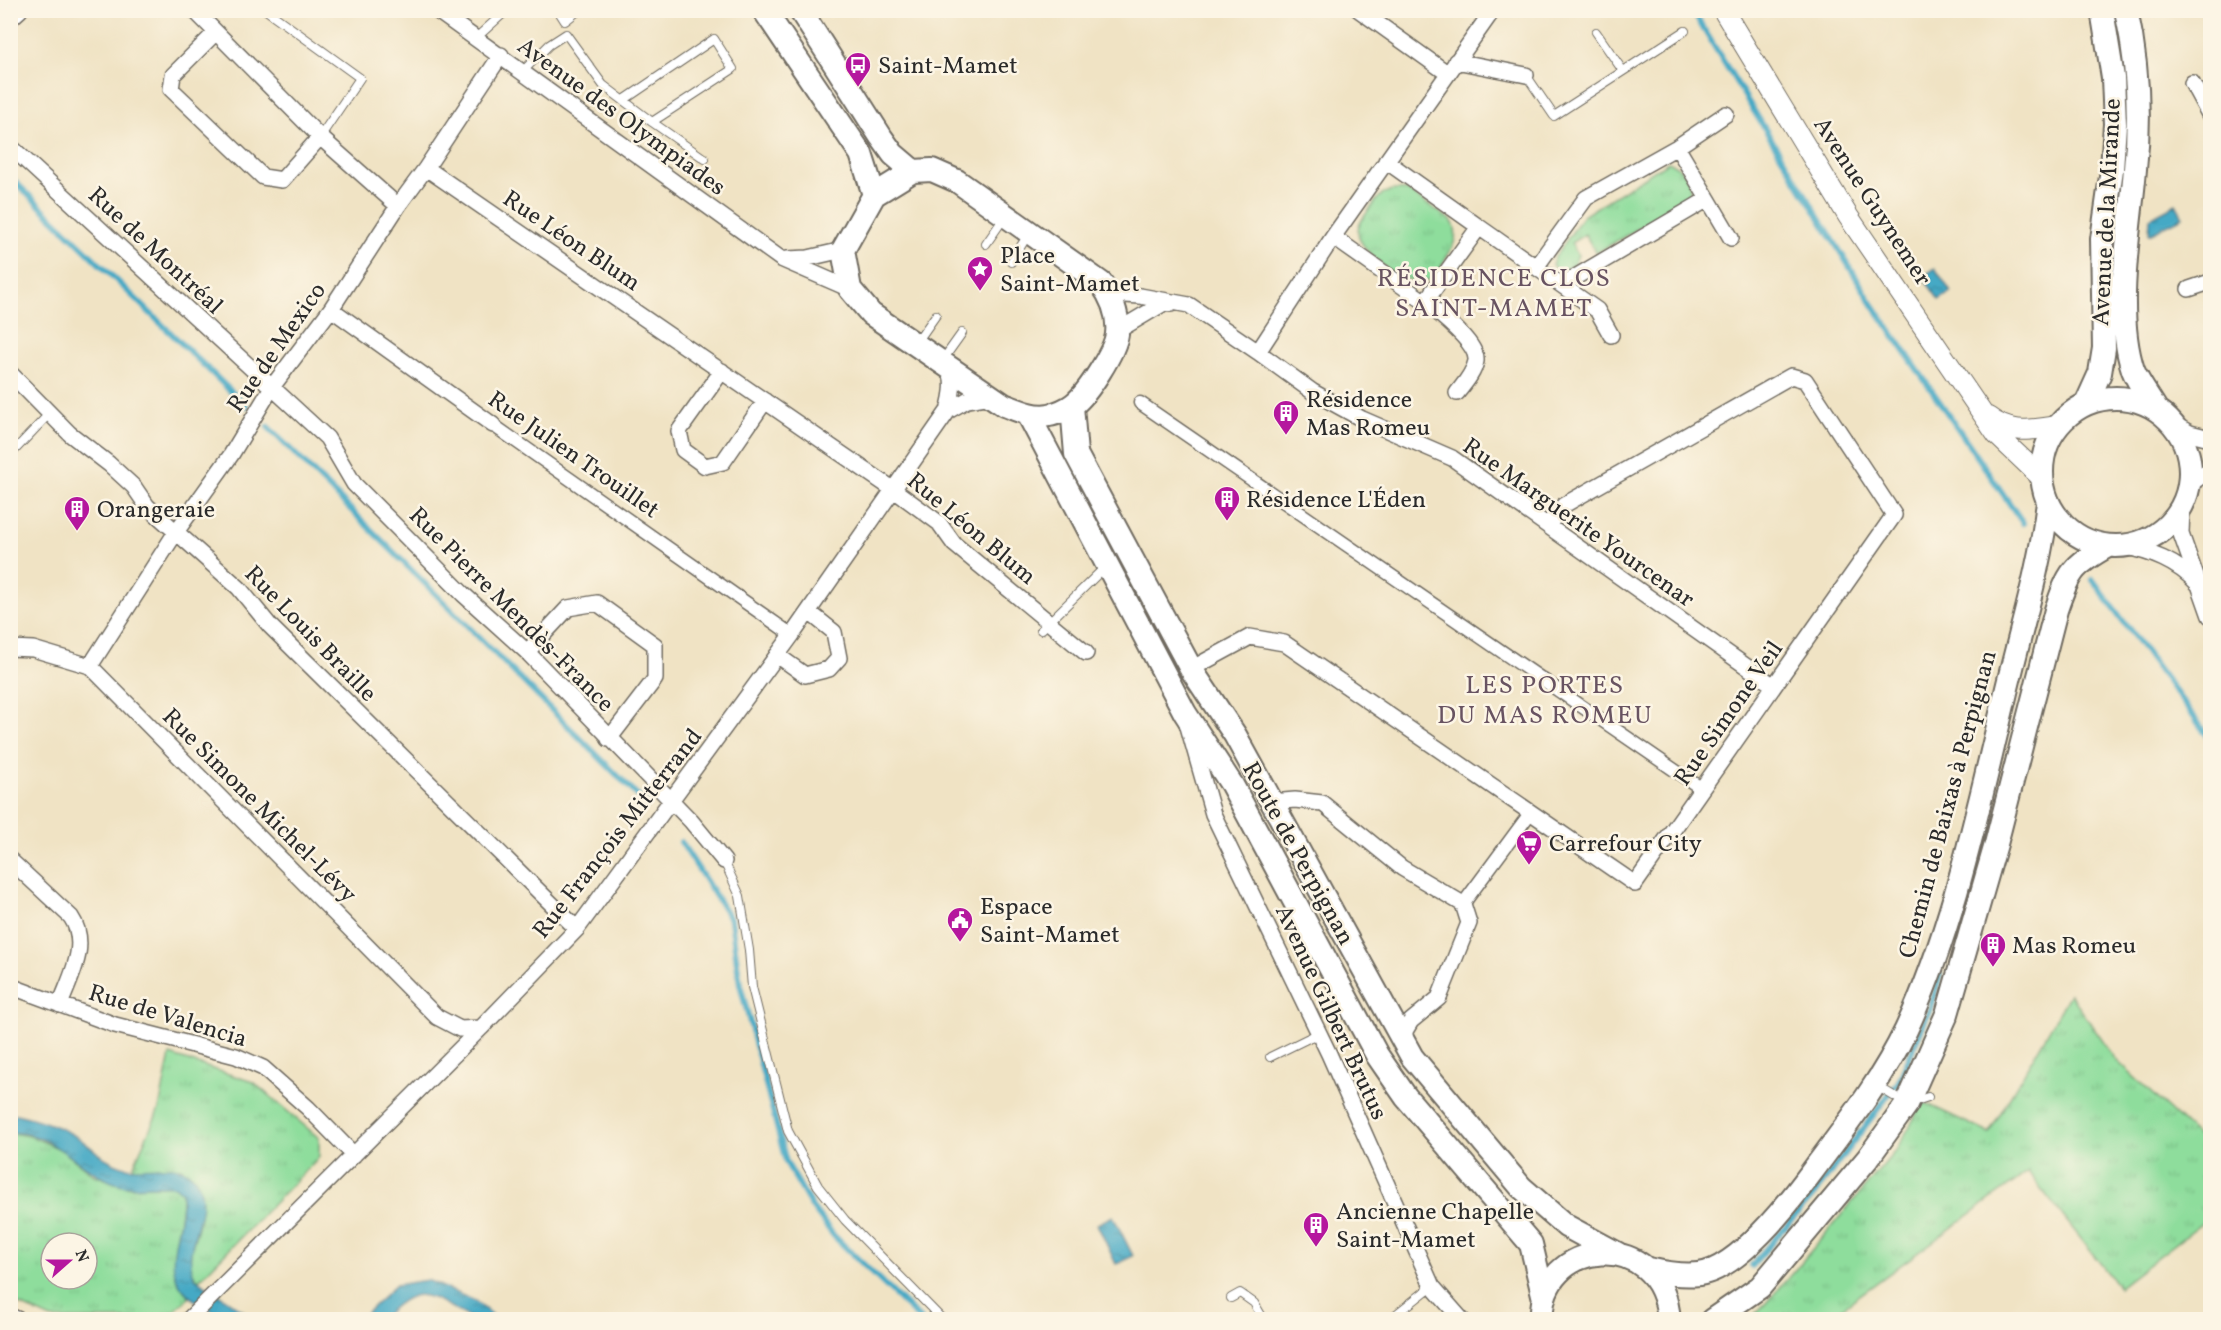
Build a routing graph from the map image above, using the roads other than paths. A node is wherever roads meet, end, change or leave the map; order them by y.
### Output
1 (20, 10) edge
2 (194, 10) edge
3 (266, 10) edge
4 (436, 10) edge
5 (507, 10) edge
6 (558, 10) edge
7 (579, 10) edge
8 (764, 10) edge
9 (1359, 10) edge
10 (1492, 10) edge
11 (1723, 10) edge
12 (2102, 10) edge
13 (2126, 10) edge
14 (805, 12) edge
15 (10, 19) edge
16 (565, 21) junction
17 (1685, 31) dead end
18 (1596, 32) dead end
19 (215, 33) junction
20 (566, 34) junction
21 (476, 38) junction
22 (501, 55) junction
23 (1451, 67) junction
24 (523, 71) junction
25 (1623, 71) junction
26 (1526, 75) joint
27 (2192, 83) dead end
28 (624, 100) junction
29 (1726, 114) dead end
30 (2211, 116) edge
31 (652, 122) junction
32 (320, 137) junction
33 (10, 146) edge
34 (1677, 147) junction
35 (705, 159) dead end
36 (1386, 161) junction
37 (426, 168) junction
38 (913, 171) junction
39 (874, 195) junction
40 (1708, 199) junction
41 (398, 206) junction
42 (1005, 215) junction
43 (1479, 226) junction
44 (1029, 232) junction
45 (1333, 237) junction
46 (1731, 238) dead end
47 (986, 244) dead end
48 (843, 250) junction
49 (781, 259) junction
50 (1011, 262) dead end
51 (1536, 267) junction
52 (2211, 282) edge
53 (1562, 285) junction
54 (850, 289) junction
55 (2189, 289) dead end
56 (1109, 294) junction
57 (1425, 302) junction
58 (1189, 305) junction
59 (331, 309) junction
60 (936, 315) dead end
61 (1117, 331) junction
62 (962, 333) dead end
63 (1611, 335) dead end
64 (916, 343) junction
65 (1258, 352) junction
66 (944, 363) junction
67 (722, 371) junction
68 (10, 373) edge
69 (272, 387) junction
70 (1457, 393) dead end
71 (991, 396) junction
72 (765, 401) junction
73 (1140, 403) dead end
74 (2086, 404) junction
75 (1072, 406) junction
76 (948, 411) junction
77 (50, 413) junction
78 (1028, 414) junction
79 (1986, 416) junction
80 (2164, 416) junction
81 (493, 425) joint
82 (2057, 426) junction
83 (2211, 438) edge
84 (10, 455) edge
85 (2211, 470) edge
86 (2042, 478) junction
87 (2189, 485) junction
88 (894, 490) junction
89 (2048, 502) junction
90 (2182, 507) junction
91 (1548, 525) junction
92 (176, 532) junction
93 (2115, 546) junction
94 (1106, 566) junction
95 (2200, 586) junction
96 (809, 612) junction
97 (2211, 616) edge
98 (1045, 626) junction
99 (792, 635) junction
100 (10, 648) edge
101 (526, 652) junction
102 (1086, 653) dead end
103 (777, 655) junction
104 (90, 666) junction
105 (1191, 669) junction
106 (1774, 686) junction
107 (1185, 713) junction
108 (609, 739) junction
109 (1702, 789) junction
110 (672, 801) junction
111 (1272, 802) junction
112 (1531, 812) junction
113 (10, 860) edge
114 (724, 861) joint
115 (1463, 904) junction
116 (577, 929) junction
117 (10, 986) edge
118 (60, 1005) junction
119 (481, 1028) junction
120 (1319, 1033) junction
121 (1405, 1044) junction
122 (1270, 1057) dead end
123 (1875, 1085) junction
124 (1929, 1097) dead end
125 (1907, 1104) junction
126 (354, 1155) junction
127 (1618, 1254) junction
128 (1648, 1269) junction
129 (1432, 1286) junction
130 (1231, 1298) dead end
131 (1543, 1309) edge
132 (10, 1316) edge
133 (191, 1316) edge
134 (19, 1320) edge
135 (943, 1320) edge
136 (1264, 1320) edge
137 (1389, 1320) edge
138 (1462, 1320) edge
139 (1669, 1320) edge
140 (1712, 1320) edge

1 - 15 street
2 - 19 street
3 - 32 lane
4 - 21 street, Avenue des Olympiades
5 - 21 lane
6 - 16 lane
7 - 16 lane
8 - 39 main road
9 - 23 street
10 - 23 street
11 - 79 street, Avenue Guynemer
12 - 74 main road, Avenue de la Mirande
13 - 80 main road, Avenue de la Mirande
14 - 38 main road
16 - 20 lane
17 - 25 lane
18 - 25 lane
19 - 32 street
19 - 32 street
20 - 24 lane
20 - 28 lane
21 - 22 street, Avenue des Olympiades
22 - 24 street, Avenue des Olympiades
22 - 37 street, Rue de Mexico
23 - 26 street
23 - 36 street
24 - 49 street, Avenue des Olympiades
25 - 26 lane
27 - 30 street
28 - 31 lane
28 - 31 lane
29 - 34 street
31 - 35 lane
32 - 41 street
33 - 69 street, Rue de Montréal
34 - 40 street
34 - 51 street
36 - 43 street
36 - 45 street
37 - 41 street, Rue de Mexico
37 - 67 street, Rue Léon Blum
38 - 39 main road
38 - 42 main road
39 - 48 main road
40 - 46 street
40 - 53 street
41 - 59 street, Rue de Mexico
42 - 44 main road
42 - 47 lane
43 - 51 street
43 - 57 street
44 - 50 lane
44 - 56 main road
45 - 57 street
45 - 65 street
48 - 49 street
48 - 54 main road
49 - 54 street, Avenue des Olympiades
51 - 53 street
52 - 55 street
53 - 63 street
54 - 64 main road
56 - 58 street
56 - 61 main road
57 - 70 street
58 - 61 street
58 - 65 street, Rue Marguerite Yourcenar
59 - 69 street, Rue de Mexico
59 - 81 street, Rue Julien Trouillet
60 - 64 lane
61 - 75 main road
62 - 66 lane
64 - 66 main road
65 - 91 street, Rue Marguerite Yourcenar
66 - 71 main road
66 - 76 street, Rue François Mitterrand
67 - 72 street, Rue Léon Blum
67 - 72 street
68 - 77 street, Rue Louis Braille
69 - 92 street, Rue de Mexico
69 - 101 street, Rue Pierre Mendès-France
71 - 76 street
71 - 78 main road
72 - 88 street, Rue Léon Blum
73 - 109 street
74 - 80 main road
74 - 82 main road
75 - 78 main road
75 - 105 main road, Route de Perpignan
76 - 88 street, Rue François Mitterrand
77 - 84 lane
77 - 92 street, Rue Louis Braille
78 - 94 main road, Route de Perpignan
79 - 82 street, Avenue Guynemer
79 - 86 street, Avenue Guynemer
80 - 83 street
80 - 87 main road
81 - 99 street, Rue Julien Trouillet
82 - 86 main road
85 - 87 street
86 - 89 main road
87 - 90 main road
88 - 96 street, Rue François Mitterrand
88 - 98 street, Rue Léon Blum
89 - 93 main road
89 - 123 main road, Chemin de Baixas à Perpignan
90 - 93 main road
90 - 95 street
91 - 106 street, Rue Marguerite Yourcenar
91 - 106 street, Rue Simone Veil
92 - 104 street, Rue de Mexico
92 - 116 street, Rue Louis Braille
93 - 95 street
93 - 125 main road
94 - 98 lane
94 - 107 main road, Route de Perpignan
95 - 97 street
96 - 99 street, Rue François Mitterrand
96 - 103 street
98 - 102 street, Rue Léon Blum
99 - 103 street, Rue François Mitterrand
100 - 104 street, Rue Simone Michel-Lévy
101 - 108 street, Rue Pierre Mendès-France
101 - 108 street
103 - 110 street, Rue François Mitterrand
104 - 119 street, Rue Simone Michel-Lévy
105 - 111 main road, Route de Perpignan
105 - 112 street, Rue Simone Veil
106 - 109 street, Rue Simone Veil
107 - 120 street, Avenue Gilbert Brutus
107 - 131 main road, Route de Perpignan
108 - 110 street, Rue Pierre Mendès-France
109 - 112 street, Rue Simone Veil
110 - 114 street, Rue Pierre Mendès-France
110 - 116 street, Rue François Mitterrand
111 - 115 street
111 - 121 main road, Route de Perpignan
112 - 115 street
113 - 118 street
114 - 135 lane
115 - 121 street
116 - 119 street, Rue François Mitterrand
117 - 118 street, Rue de Valencia
118 - 126 street, Rue de Valencia
119 - 126 street, Rue François Mitterrand
120 - 122 lane
120 - 129 street, Avenue Gilbert Brutus
121 - 127 main road, Route de Perpignan
123 - 125 lane
123 - 128 main road, Chemin de Baixas à Perpignan
124 - 125 lane
125 - 140 main road
126 - 133 street, Rue François Mitterrand
127 - 128 main road, Route de Perpignan
127 - 131 main road
128 - 139 main road
129 - 137 lane
129 - 138 street, Avenue Gilbert Brutus
130 - 136 lane
132 - 134 street

